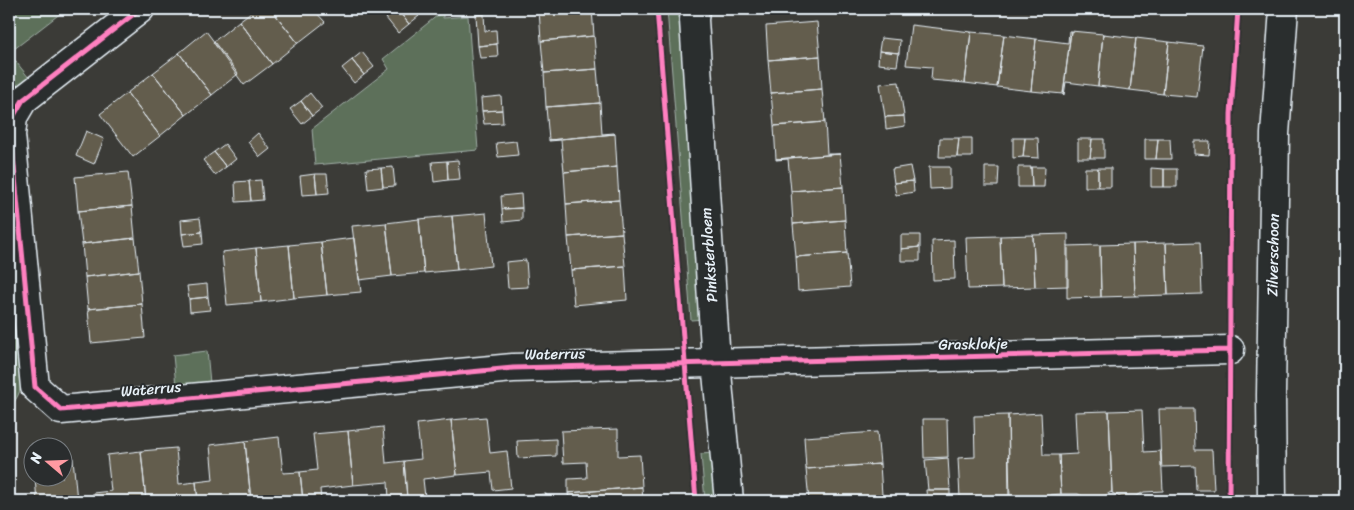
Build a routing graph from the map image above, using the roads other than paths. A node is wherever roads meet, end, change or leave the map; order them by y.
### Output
1 (140, 9) edge
2 (695, 9) edge
3 (1284, 9) edge
4 (1230, 350) dead end
5 (716, 362) junction
6 (729, 501) edge
7 (1272, 501) edge

1 - 5 street, Waterrus
2 - 5 street, Pinksterbloem
3 - 7 street, Zilverschoon
4 - 5 street, Grasklokje
5 - 6 street, Pinksterbloem

